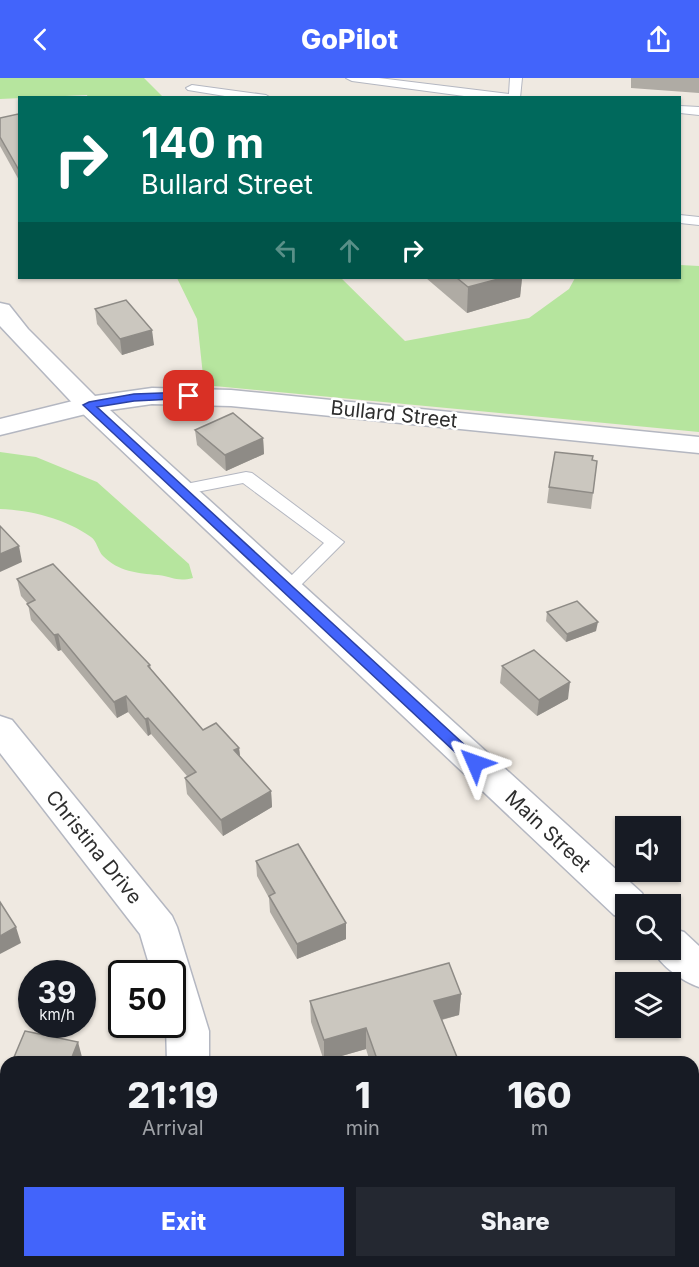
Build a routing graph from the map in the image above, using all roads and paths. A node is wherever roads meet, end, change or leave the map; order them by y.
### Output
1 (352, 78) edge
2 (516, 78) edge
3 (367, 79) edge
4 (188, 83) edge
5 (198, 96) edge
6 (256, 96) edge
7 (471, 96) edge
8 (512, 96) edge
9 (681, 110) edge
10 (699, 111) edge
11 (681, 219) edge
12 (699, 221) edge
13 (0, 310) edge
14 (89, 405) junction
15 (0, 427) edge
16 (699, 445) edge
17 (181, 490) junction
18 (287, 589) junction
19 (0, 729) edge
20 (617, 894) edge
21 (681, 954) edge
22 (168, 960) edge
23 (699, 970) edge
24 (186, 1024) edge
25 (188, 1056) edge

1 - 3 lane
2 - 8 lane
3 - 7 lane
4 - 5 lane
4 - 6 lane
9 - 10 lane
11 - 12 lane
13 - 14 main road, Main Street
14 - 15 main road, Bullard Street
14 - 16 main road, Bullard Street
14 - 17 main road, Main Street
17 - 18 main road, Main Street
17 - 18 lane
18 - 20 main road, Main Street
19 - 22 main road, Christina Drive
21 - 23 main road
24 - 25 main road, Christina Drive

